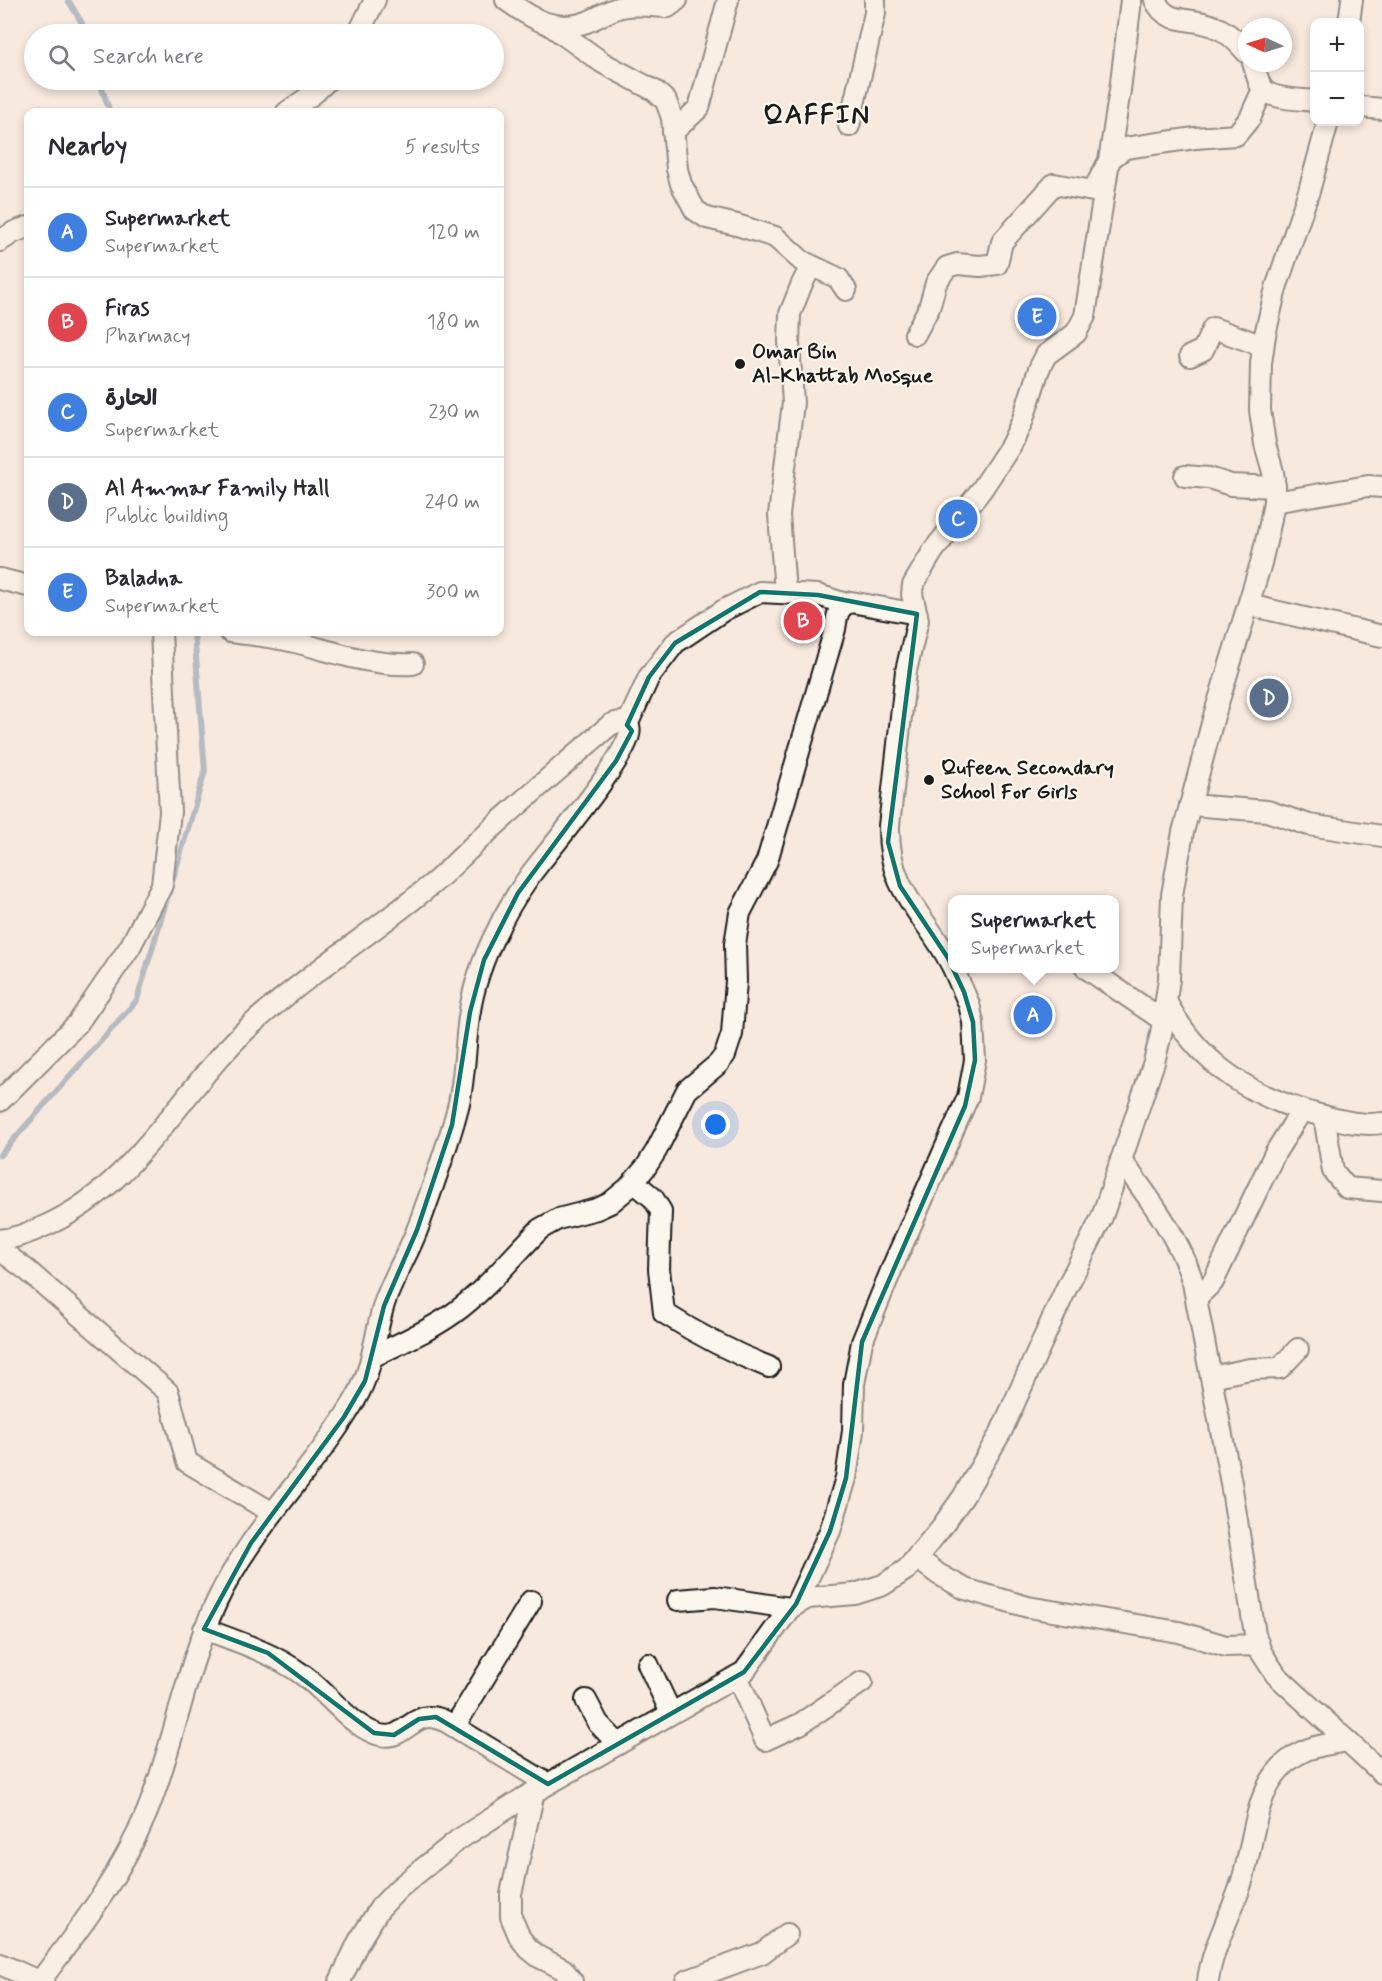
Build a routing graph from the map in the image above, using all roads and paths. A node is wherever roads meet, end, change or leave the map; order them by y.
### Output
1 (375, 0) edge
2 (506, 0) edge
3 (677, 0) edge
4 (728, 0) edge
5 (875, 0) edge
6 (1131, 0) edge
7 (1155, 0) edge
8 (1352, 0) edge
9 (1350, 18) edge
10 (363, 24) edge
11 (550, 25) junction
12 (1238, 44) edge
13 (1256, 72) edge
14 (1263, 89) junction
15 (317, 90) edge
16 (1310, 100) edge
17 (1364, 107) edge
18 (293, 108) edge
19 (1382, 109) edge
20 (849, 126) dead end
21 (1327, 126) edge
22 (673, 132) junction
23 (1110, 159) junction
24 (24, 228) edge
25 (0, 241) edge
26 (811, 266) junction
27 (846, 290) dead end
28 (915, 334) dead end
29 (1263, 346) junction
30 (1190, 356) dead end
31 (1185, 476) dead end
32 (1382, 487) edge
33 (1274, 494) junction
34 (0, 579) edge
35 (24, 585) edge
36 (784, 592) junction
37 (846, 604) junction
38 (1249, 605) junction
39 (917, 614) junction
40 (161, 636) edge
41 (257, 636) edge
42 (1382, 636) edge
43 (413, 664) dead end
44 (627, 725) junction
45 (1190, 805) junction
46 (1382, 836) edge
47 (942, 933) edge
48 (948, 952) edge
49 (956, 973) edge
50 (1093, 973) edge
51 (1165, 1012) junction
52 (0, 1101) edge
53 (1302, 1110) junction
54 (1324, 1116) junction
55 (1382, 1123) edge
56 (1121, 1160) junction
57 (634, 1182) junction
58 (1382, 1191) edge
59 (0, 1240) edge
60 (0, 1250) edge
61 (1196, 1298) junction
62 (1298, 1349) dead end
63 (372, 1357) junction
64 (769, 1367) dead end
65 (1211, 1377) junction
66 (273, 1513) junction
67 (916, 1558) junction
68 (678, 1600) dead end
69 (531, 1601) dead end
70 (793, 1606) junction
71 (204, 1629) junction
72 (1258, 1645) junction
73 (648, 1664) dead end
74 (736, 1676) junction
75 (862, 1682) dead end
76 (586, 1700) dead end
77 (671, 1713) junction
78 (454, 1726) junction
79 (1347, 1741) junction
80 (618, 1744) junction
81 (1382, 1773) edge
82 (541, 1788) junction
83 (787, 1934) dead end
84 (0, 1964) edge
85 (39, 1981) edge
86 (340, 1981) edge
87 (572, 1981) edge
88 (686, 1981) edge
89 (1208, 1981) edge

1 - 10 street
2 - 11 street
3 - 11 street
4 - 22 street
5 - 20 street
6 - 23 street
7 - 12 street
8 - 9 street
11 - 22 street
13 - 14 street
14 - 16 street
14 - 23 street
15 - 18 street
17 - 19 street
21 - 29 street
22 - 26 street
23 - 28 street
23 - 39 street
24 - 25 street
26 - 27 street
26 - 36 street
29 - 30 street
29 - 33 street
31 - 33 street
32 - 33 street
33 - 38 street
34 - 35 street
36 - 37 street
36 - 44 street
37 - 39 street
37 - 57 street
38 - 42 street
38 - 45 street
39 - 47 street
40 - 52 street
41 - 43 street
44 - 59 street
44 - 63 street
45 - 46 street
45 - 51 street
47 - 48 street
49 - 70 street
50 - 51 street
51 - 53 street
51 - 56 street
53 - 54 street
53 - 61 street
54 - 55 street
54 - 58 street
56 - 61 street
56 - 67 street
57 - 63 street
57 - 64 street
60 - 66 street
61 - 65 street
62 - 65 street
63 - 66 street
65 - 72 street
66 - 71 street
67 - 70 street
67 - 72 street
68 - 70 street
69 - 78 street
70 - 74 street
71 - 78 street
71 - 85 street
72 - 79 street
73 - 77 street
74 - 75 street
74 - 77 street
76 - 80 street
77 - 80 street
78 - 82 street
79 - 81 street
79 - 89 street
80 - 82 street
82 - 86 street
82 - 87 street
83 - 88 street
84 - 85 street

